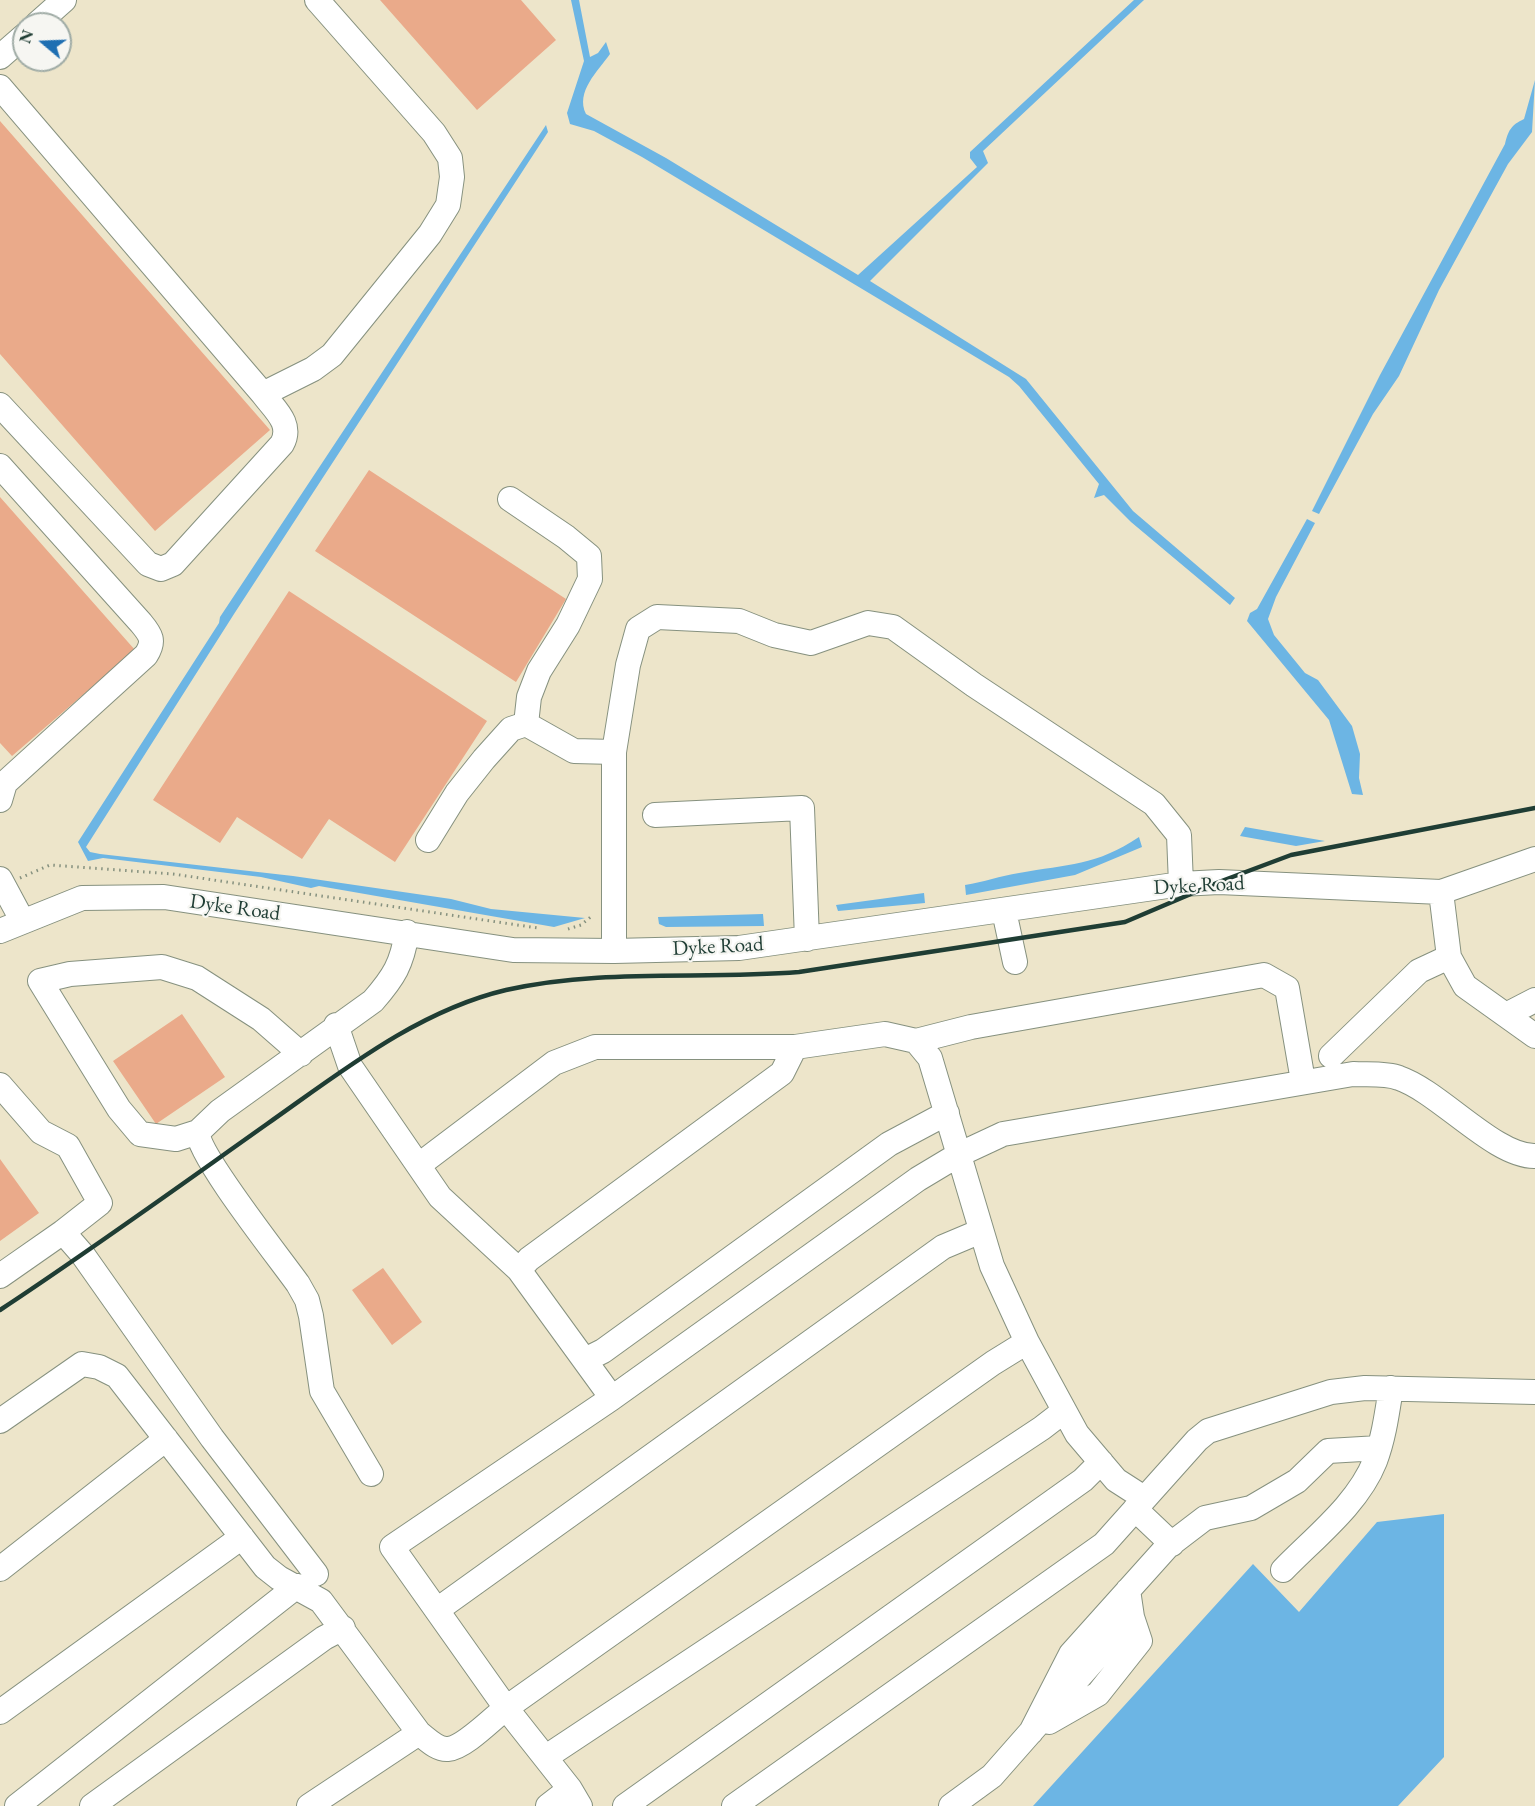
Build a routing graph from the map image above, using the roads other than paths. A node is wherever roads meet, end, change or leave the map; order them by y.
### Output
1 (64, 0) edge
2 (317, 0) edge
3 (50, 12) edge
4 (12, 46) edge
5 (0, 57) edge
6 (0, 87) edge
7 (263, 394) junction
8 (0, 405) edge
9 (0, 466) edge
10 (510, 499) dead end
11 (526, 724) junction
12 (614, 752) junction
13 (2, 787) edge
14 (655, 815) dead end
15 (428, 840) dead end
16 (1535, 859) edge
17 (2, 883) edge
18 (1181, 884) junction
19 (1441, 892) junction
20 (1004, 911) junction
21 (22, 920) junction
22 (0, 931) edge
23 (407, 932) junction
24 (807, 939) junction
25 (614, 951) junction
26 (1449, 957) junction
27 (1015, 962) dead end
28 (1535, 1000) edge
29 (1506, 1015) junction
30 (336, 1026) junction
31 (1535, 1036) edge
32 (916, 1041) junction
33 (795, 1047) junction
34 (300, 1054) junction
35 (1330, 1056) dead end
36 (1303, 1082) junction
37 (0, 1085) edge
38 (947, 1113) junction
39 (198, 1132) junction
40 (958, 1155) junction
41 (1535, 1156) edge
42 (419, 1165) junction
43 (981, 1231) junction
44 (63, 1232) junction
45 (519, 1270) junction
46 (0, 1276) edge
47 (1027, 1342) junction
48 (585, 1360) junction
49 (1391, 1388) junction
50 (1535, 1392) edge
51 (612, 1398) junction
52 (1064, 1411) junction
53 (0, 1421) edge
54 (166, 1439) junction
55 (1379, 1448) junction
56 (1101, 1462) junction
57 (371, 1474) dead end
58 (1139, 1503) junction
59 (242, 1537) junction
60 (1172, 1544) junction
61 (0, 1569) edge
62 (1283, 1570) dead end
63 (307, 1580) junction
64 (1128, 1590) junction
65 (436, 1610) junction
66 (343, 1628) junction
67 (506, 1708) junction
68 (0, 1712) edge
69 (1031, 1732) junction
70 (419, 1733) junction
71 (546, 1756) junction
72 (575, 1797) edge
73 (17, 1806) edge
74 (92, 1806) edge
75 (309, 1806) edge
76 (548, 1806) edge
77 (625, 1806) edge
78 (734, 1806) edge
79 (951, 1806) edge

1 - 3 street
2 - 7 street
4 - 5 street
6 - 7 street
7 - 8 street
9 - 13 street
10 - 11 street
11 - 12 street
11 - 15 street
12 - 18 street
12 - 25 street
14 - 24 street
16 - 19 street
17 - 21 street
18 - 19 street, Dyke Road
18 - 20 street, Dyke Road
19 - 26 street
20 - 24 street, Dyke Road
20 - 27 street
21 - 22 street, Dyke Road
21 - 23 street, Dyke Road
23 - 25 street, Dyke Road
23 - 30 street
24 - 25 street, Dyke Road
26 - 29 street
26 - 35 street
28 - 29 street
29 - 31 street
30 - 34 street
30 - 42 street
32 - 33 street
32 - 36 street
32 - 38 street
33 - 42 street
33 - 45 street
34 - 39 street
34 - 39 street
36 - 40 street
36 - 41 street
37 - 44 street
38 - 40 street
38 - 48 street
39 - 57 street
40 - 43 street
40 - 51 street
42 - 45 street
43 - 47 street
43 - 65 street
44 - 46 street
44 - 63 street
45 - 48 street
47 - 52 street
47 - 67 street
48 - 51 street
49 - 50 street
49 - 55 street
49 - 58 street
51 - 65 street
52 - 56 street
52 - 71 street
53 - 54 street
54 - 59 street
54 - 61 street
55 - 60 street
55 - 62 street
56 - 58 street
56 - 77 street
58 - 60 street
58 - 78 street
59 - 63 street
59 - 68 street
60 - 64 street
63 - 66 street
63 - 73 street
64 - 69 street
64 - 69 street
65 - 67 street
66 - 70 street
66 - 74 street
67 - 70 street
67 - 71 street
69 - 79 street
70 - 75 street
71 - 72 street
72 - 76 street

